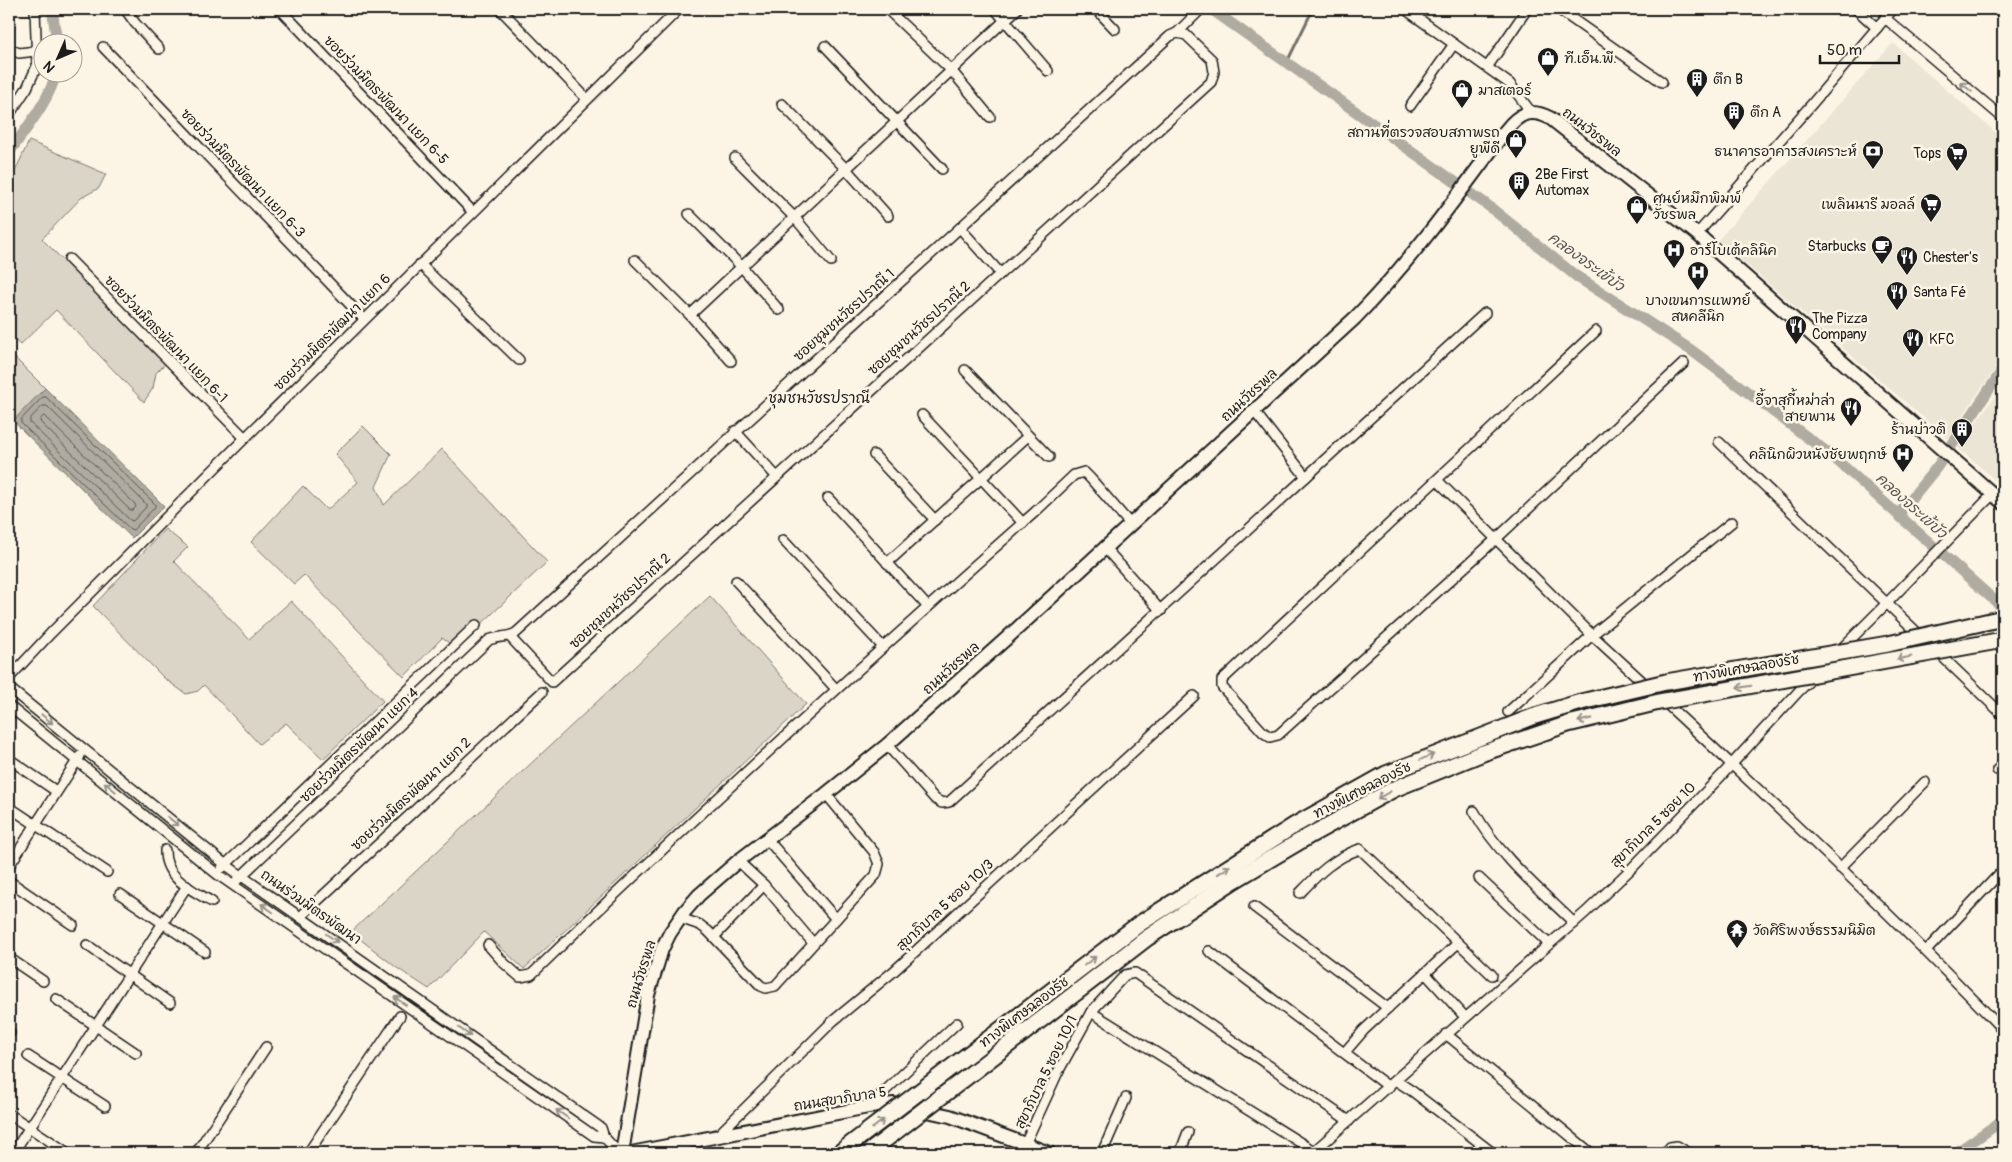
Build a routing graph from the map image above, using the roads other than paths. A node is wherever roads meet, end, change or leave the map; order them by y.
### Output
1 (35, 9) edge
2 (125, 9) edge
3 (280, 9) edge
4 (500, 9) edge
5 (679, 9) edge
6 (995, 9) edge
7 (1017, 9) edge
8 (1096, 9) edge
9 (1201, 9) edge
10 (1405, 9) edge
11 (1527, 9) edge
12 (1558, 9) edge
13 (1856, 9) edge
14 (1893, 9) edge
15 (890, 12) dead end
16 (1885, 18) junction
17 (1005, 19) junction
18 (1877, 28) junction
19 (1115, 29) dead end
20 (36, 32) edge
21 (1177, 33) junction
22 (1454, 44) junction
23 (825, 46) dead end
24 (103, 47) dead end
25 (9, 49) edge
26 (159, 49) dead end
27 (32, 51) edge
28 (1488, 66) junction
29 (951, 70) junction
30 (1048, 71) dead end
31 (32, 79) edge
32 (1662, 82) dead end
33 (587, 99) junction
34 (782, 104) dead end
35 (1410, 106) dead end
36 (1531, 112) junction
37 (9, 115) edge
38 (990, 117) dead end
39 (2003, 118) edge
40 (897, 120) junction
41 (735, 158) dead end
42 (942, 169) dead end
43 (846, 170) junction
44 (472, 211) junction
45 (689, 214) dead end
46 (888, 216) dead end
47 (795, 218) junction
48 (960, 228) junction
49 (1697, 234) junction
50 (69, 259) dead end
51 (634, 260) dead end
52 (831, 260) dead end
53 (420, 264) junction
54 (741, 266) junction
55 (1000, 273) junction
56 (779, 310) dead end
57 (1485, 313) dead end
58 (690, 315) junction
59 (364, 319) junction
60 (1596, 331) dead end
61 (519, 360) dead end
62 (731, 361) dead end
63 (1684, 364) dead end
64 (965, 370) dead end
65 (1254, 411) junction
66 (922, 414) dead end
67 (735, 431) junction
68 (1028, 436) junction
69 (244, 438) junction
70 (1719, 442) dead end
71 (874, 455) dead end
72 (1049, 457) dead end
73 (776, 476) junction
74 (1306, 477) junction
75 (981, 478) junction
76 (1437, 480) junction
77 (1992, 494) junction
78 (828, 498) dead end
79 (2003, 503) edge
80 (935, 520) junction
81 (1732, 522) dead end
82 (1023, 523) junction
83 (1131, 525) junction
84 (783, 540) dead end
85 (1495, 540) junction
86 (1105, 548) junction
87 (887, 563) junction
88 (736, 581) dead end
89 (1886, 604) junction
90 (928, 607) junction
91 (1161, 611) junction
92 (2003, 618) edge
93 (476, 625) dead end
94 (1592, 635) junction
95 (509, 636) junction
96 (2003, 640) edge
97 (883, 647) junction
98 (9, 678) edge
99 (9, 688) edge
100 (836, 690) junction
101 (542, 692) dead end
102 (1194, 696) dead end
103 (9, 706) edge
104 (1508, 712) dead end
105 (2003, 715) edge
106 (887, 745) junction
107 (84, 749) junction
108 (9, 759) edge
109 (77, 760) junction
110 (1732, 764) junction
111 (1925, 782) dead end
112 (56, 791) junction
113 (826, 794) junction
114 (9, 808) edge
115 (1474, 811) dead end
116 (35, 825) junction
117 (767, 839) junction
118 (165, 850) dead end
119 (738, 861) junction
120 (226, 865) junction
121 (9, 866) edge
122 (1840, 868) junction
123 (2003, 870) edge
124 (107, 872) dead end
125 (217, 874) junction
126 (242, 875) junction
127 (1479, 878) dead end
128 (9, 881) edge
129 (232, 884) junction
130 (764, 885) junction
131 (187, 886) junction
132 (1300, 893) dead end
133 (120, 894) dead end
134 (212, 902) dead end
135 (1254, 907) dead end
136 (300, 916) junction
137 (680, 918) junction
138 (836, 919) junction
139 (1574, 923) junction
140 (163, 924) junction
141 (73, 925) dead end
142 (714, 937) junction
143 (813, 943) junction
144 (1458, 943) junction
145 (1549, 944) junction
146 (87, 945) dead end
147 (488, 945) dead end
148 (1926, 950) junction
149 (1209, 951) dead end
150 (205, 952) dead end
151 (9, 958) edge
152 (1425, 973) junction
153 (129, 974) junction
154 (1492, 975) dead end
155 (44, 981) dead end
156 (56, 999) dead end
157 (170, 1003) dead end
158 (1388, 1008) junction
159 (1090, 1012) junction
160 (400, 1016) dead end
161 (1466, 1017) junction
162 (957, 1023) dead end
163 (96, 1025) junction
164 (2003, 1030) edge
165 (1446, 1034) junction
166 (266, 1047) dead end
167 (1345, 1052) junction
168 (136, 1053) dead end
169 (28, 1056) dead end
170 (62, 1078) junction
171 (1392, 1084) junction
172 (1126, 1098) dead end
173 (105, 1106) dead end
174 (868, 1106) junction
175 (9, 1114) edge
176 (1349, 1121) junction
177 (30, 1128) junction
178 (1188, 1132) dead end
179 (716, 1136) junction
180 (604, 1137) junction
181 (1026, 1144) junction
182 (13, 1153) edge
183 (68, 1153) edge
184 (196, 1153) edge
185 (308, 1153) edge
186 (621, 1153) edge
187 (631, 1153) edge
188 (839, 1153) edge
189 (868, 1153) edge
190 (1049, 1153) edge
191 (1102, 1153) edge
192 (1180, 1153) edge
193 (1315, 1153) edge
194 (1493, 1153) edge
195 (1590, 1153) edge
196 (1665, 1153) edge
197 (1689, 1153) edge

1 - 20 street
2 - 26 street
3 - 44 street, ซอยร่วมมิตรพัฒนา แยก 6-5
4 - 33 street
5 - 33 street, ซอยร่วมมิตรพัฒนา แยก 6
6 - 17 street
7 - 17 street
8 - 19 street
9 - 21 street, ซอยชุมชนวัชรปราณี 1
10 - 22 street
11 - 28 street
12 - 32 street
13 - 18 street
14 - 16 street
15 - 29 street
16 - 18 street
39 -> 16 street
17 - 29 street
17 - 30 street
18 - 49 street
21 - 48 street, ซอยชุมชนวัชรปราณี 1
21 - 55 street, ซอยชุมชนวัชรปราณี 2
22 - 28 street
22 - 35 street
23 - 40 street
24 - 59 street, ซอยร่วมมิตรพัฒนา แยก 6-3
25 - 27 street
28 - 36 street
29 - 38 street
29 - 40 street
31 - 37 street
33 - 44 street, ซอยร่วมมิตรพัฒนา แยก 6
34 - 43 street
36 - 49 main road, ถนนวัชรพล
36 - 65 main road, ถนนวัชรพล
40 - 42 street
40 - 43 street
41 - 47 street
43 - 46 street
43 - 47 street
44 - 53 street, ซอยร่วมมิตรพัฒนา แยก 6
45 - 54 street
47 - 52 street
47 - 54 street
48 - 55 street
48 - 67 street, ซอยชุมชนวัชรปราณี 1
49 - 77 main road, ถนนวัชรพล
50 - 69 street, ซอยร่วมมิตรพัฒนา แยก 6-1
51 - 58 street
53 - 59 street, ซอยร่วมมิตรพัฒนา แยก 6
53 - 61 street
54 - 56 street
54 - 58 street
55 - 73 street, ซอยชุมชนวัชรปราณี 2
57 - 74 street
58 - 62 street
59 - 69 street, ซอยร่วมมิตรพัฒนา แยก 6
60 - 76 street
63 - 85 street
64 - 68 street
65 - 74 street
65 - 83 main road, ถนนวัชรพล
66 - 75 street
67 - 73 street
67 - 95 street, ซอยชุมชนวัชรปราณี 1
68 - 72 street
68 - 75 street
69 - 98 street, ซอยร่วมมิตรพัฒนา แยก 6
70 - 89 street
71 - 80 street
73 - 95 street, ซอยชุมชนวัชรปราณี 2
74 - 91 street
75 - 80 street
75 - 82 street
76 - 85 street
76 - 85 street
77 - 79 main road, ถนนวัชรพล
77 - 89 street, สุขาภิบาล 5 ซอย 10
78 - 87 street
80 - 87 street
81 - 94 street
82 - 83 street
82 - 90 street
83 - 86 main road, ถนนวัชรพล
84 - 97 street
85 - 94 street
86 - 91 street
86 - 106 main road, ถนนวัชรพล
87 - 90 street
88 - 100 street
89 - 105 street
89 - 110 street, สุขาภิบาล 5 ซอย 10
90 - 97 street
91 - 106 street
188 -> 92 highway, ทางพิเศษฉลองรัช, bridge
93 - 120 street
94 - 104 street
94 - 110 street
95 - 126 street, ซอยร่วมมิตรพัฒนา แยก 4
96 -> 189 highway, ทางพิเศษฉลองรัช, bridge
97 - 100 street
99 -> 107 street, ถนนร่วมมิตรพัฒนา
100 - 147 street
101 - 136 street, ซอยร่วมมิตรพัฒนา แยก 2
102 - 179 street, สุขาภิบาล 5 ซอย 10/3
103 - 109 street, ถนนร่วมมิตรพัฒนา
106 - 113 main road, ถนนวัชรพล
107 - 109 street
107 -> 120 street, ถนนร่วมมิตรพัฒนา
108 - 112 street
109 - 112 street
125 -> 109 street, ถนนร่วมมิตรพัฒนา
110 - 122 street
110 - 139 street, สุขาภิบาล 5 ซอย 10
111 - 122 street
112 - 116 street
113 - 117 main road, ถนนวัชรพล
113 - 138 street
114 - 116 street
115 - 139 street
116 - 121 street
116 - 124 street
117 - 119 main road, ถนนวัชรพล
117 - 138 street
118 - 131 street
119 - 130 street
119 - 137 main road, ถนนวัชรพล
120 - 125 street
120 - 126 street, ถนนร่วมมิตรพัฒนา
122 - 148 street
123 - 148 street
125 - 129 street, ถนนร่วมมิตรพัฒนา
126 - 129 street, ซอยร่วมมิตรพัฒนา แยก 4
126 - 136 street, ถนนร่วมมิตรพัฒนา
127 - 145 street
128 - 141 street
180 -> 129 street, ถนนร่วมมิตรพัฒนา
130 - 142 street
130 - 143 street
131 - 134 street
131 - 140 street
132 - 144 street
133 - 140 street
135 - 158 street
136 -> 180 street, ถนนร่วมมิตรพัฒนา
137 - 142 street
137 - 186 main road, ถนนวัชรพล
138 - 143 street
139 - 145 street, สุขาภิบาล 5 ซอย 10
140 - 150 street
140 - 153 street
142 - 143 street
144 - 152 street
144 - 154 street
145 - 161 street, สุขาภิบาล 5 ซอย 10
146 - 153 street
148 - 164 street
149 - 167 street
151 - 155 street
152 - 158 street
152 - 161 street
153 - 157 street
153 - 163 street
156 - 163 street
158 - 167 street
159 - 176 street, สุขาภิบาล 5 ซอย 10/1
159 - 181 street, สุขาภิบาล 5 ซอย 10/1
159 - 193 street
160 - 185 street
161 - 165 street, สุขาภิบาล 5 ซอย 10
162 - 174 street
163 - 168 street
163 - 170 street
165 - 171 street, สุขาภิบาล 5 ซอย 10
165 - 195 street
166 - 184 street
167 - 171 street
169 - 170 street
170 - 173 street
170 - 177 street
171 - 176 street, สุขาภิบาล 5 ซอย 10
171 - 194 street
172 - 191 street
174 - 179 main road, ถนนสุขาภิบาล 5
174 - 181 main road, ถนนสุขาภิบาล 5
175 - 177 street
176 - 193 street, สุขาภิบาล 5 ซอย 10
177 - 182 street
177 - 183 street
178 - 192 street
179 - 187 main road, ถนนสุขาภิบาล 5
180 - 186 street, ถนนร่วมมิตรพัฒนา
181 - 190 main road, ถนนสุขาภิบาล 5
196 - 197 street

